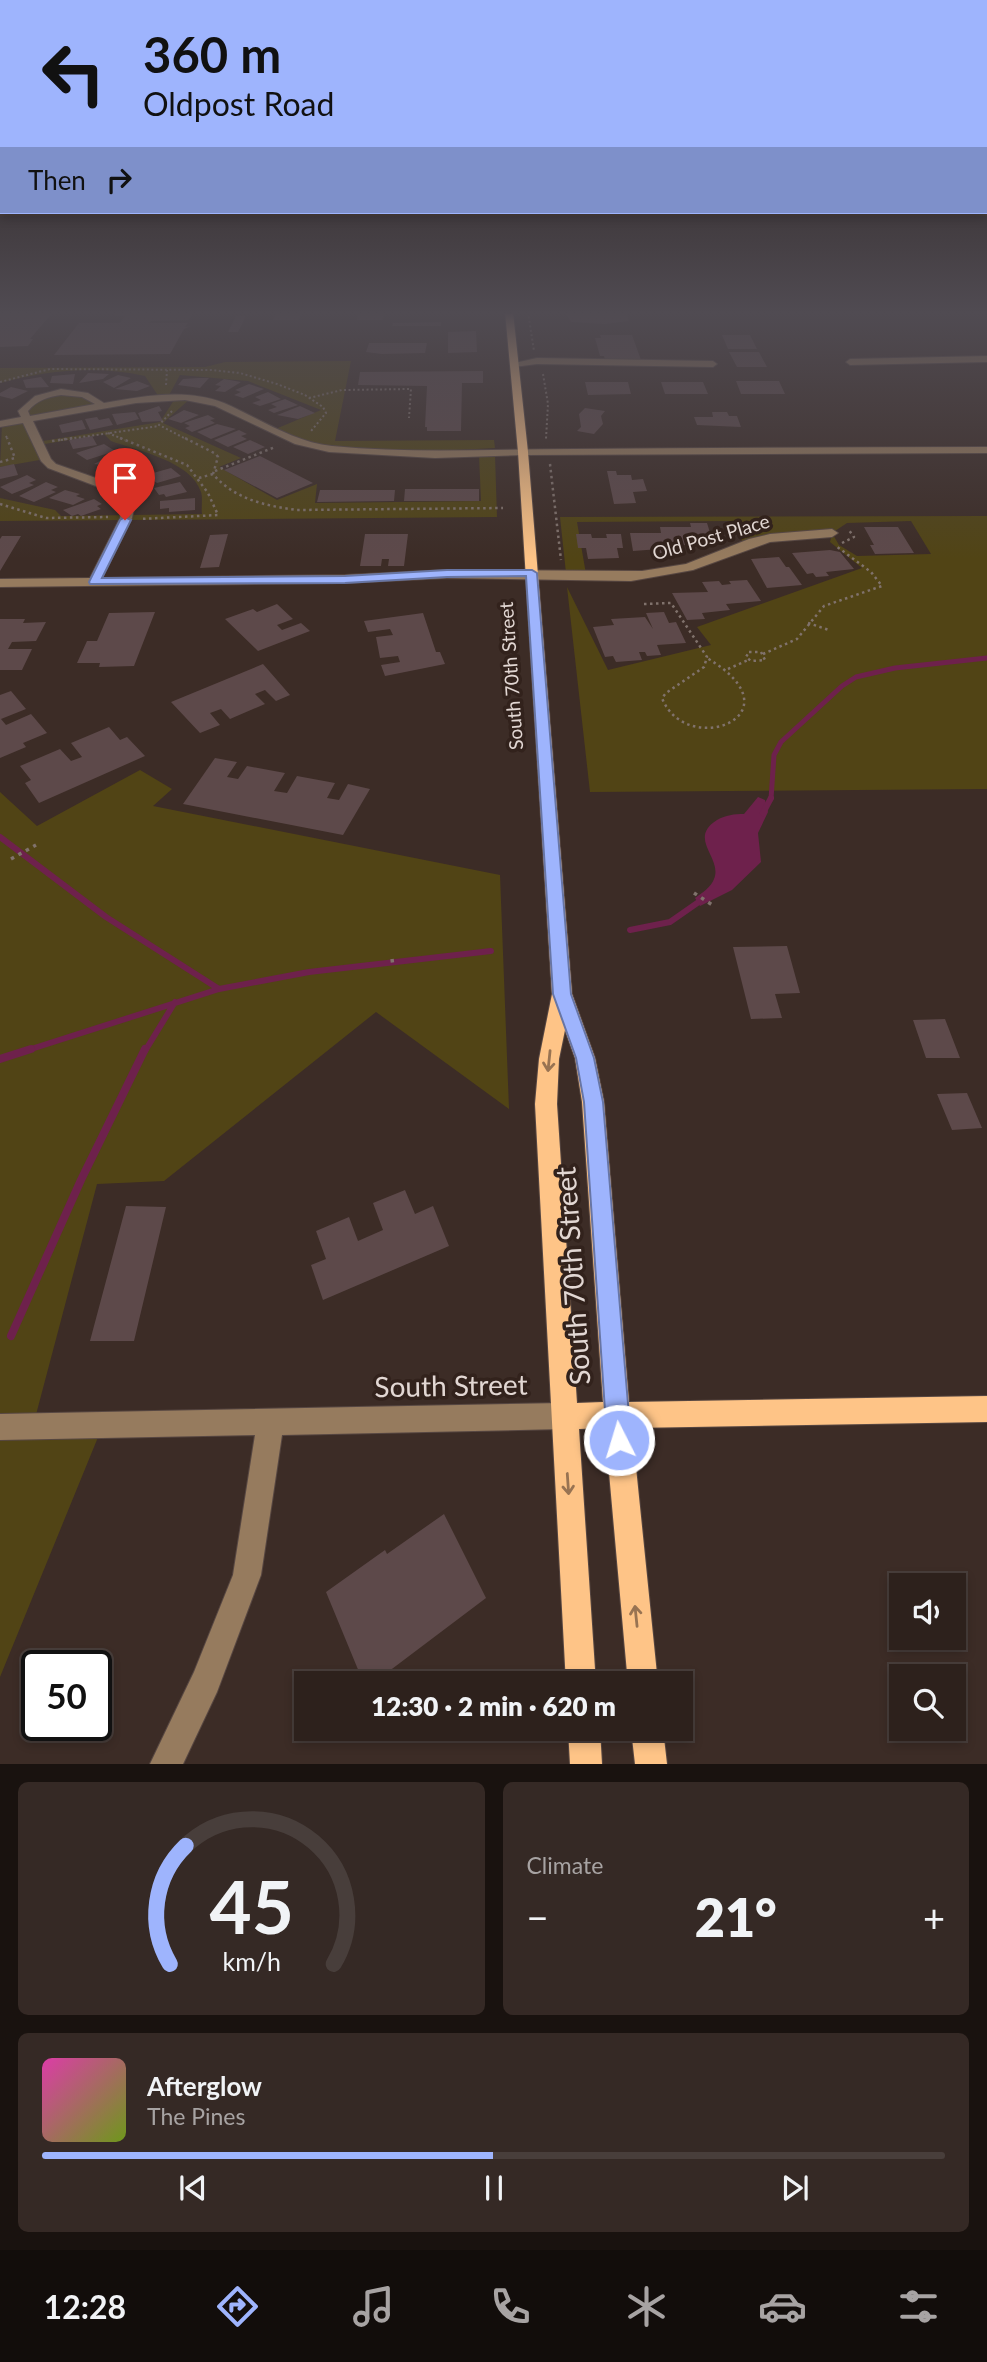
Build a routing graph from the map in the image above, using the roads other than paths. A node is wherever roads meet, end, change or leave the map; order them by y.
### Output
1 (53, 394) edge
2 (86, 394) edge
3 (517, 394) edge
4 (102, 406) junction
5 (26, 419) junction
6 (2, 424) edge
7 (987, 450) edge
8 (523, 452) junction
9 (837, 530) road end
10 (532, 578) junction
11 (94, 582) junction
12 (0, 583) edge
13 (562, 994) junction
14 (987, 1409) edge
15 (617, 1415) junction
16 (563, 1416) junction
17 (271, 1421) junction
18 (0, 1427) edge
19 (580, 1671) edge
20 (642, 1671) edge
21 (585, 1741) edge
22 (648, 1741) edge
23 (166, 1763) edge
24 (586, 1763) edge
25 (651, 1763) edge

1 - 5 street
2 - 4 street
3 - 8 main road, South 70th Street
4 - 5 street
4 - 8 street
5 - 6 street
5 - 11 street
7 - 8 street
8 - 10 main road, South 70th Street
9 - 10 street, Old Post Place
10 - 11 street, Old Post Place
10 - 13 main road, South 70th Street
11 - 12 street, Old Post Place
13 - 15 main road, South 70th Street
13 -> 16 main road, South 70th Street
14 - 15 main road, South Street
15 - 16 main road, South Street
20 -> 15 main road, South 70th Street
16 - 17 street, South Street
16 -> 19 main road, South 70th Street
17 - 18 street, South Street
17 - 23 street
21 - 24 main road
22 - 25 main road

